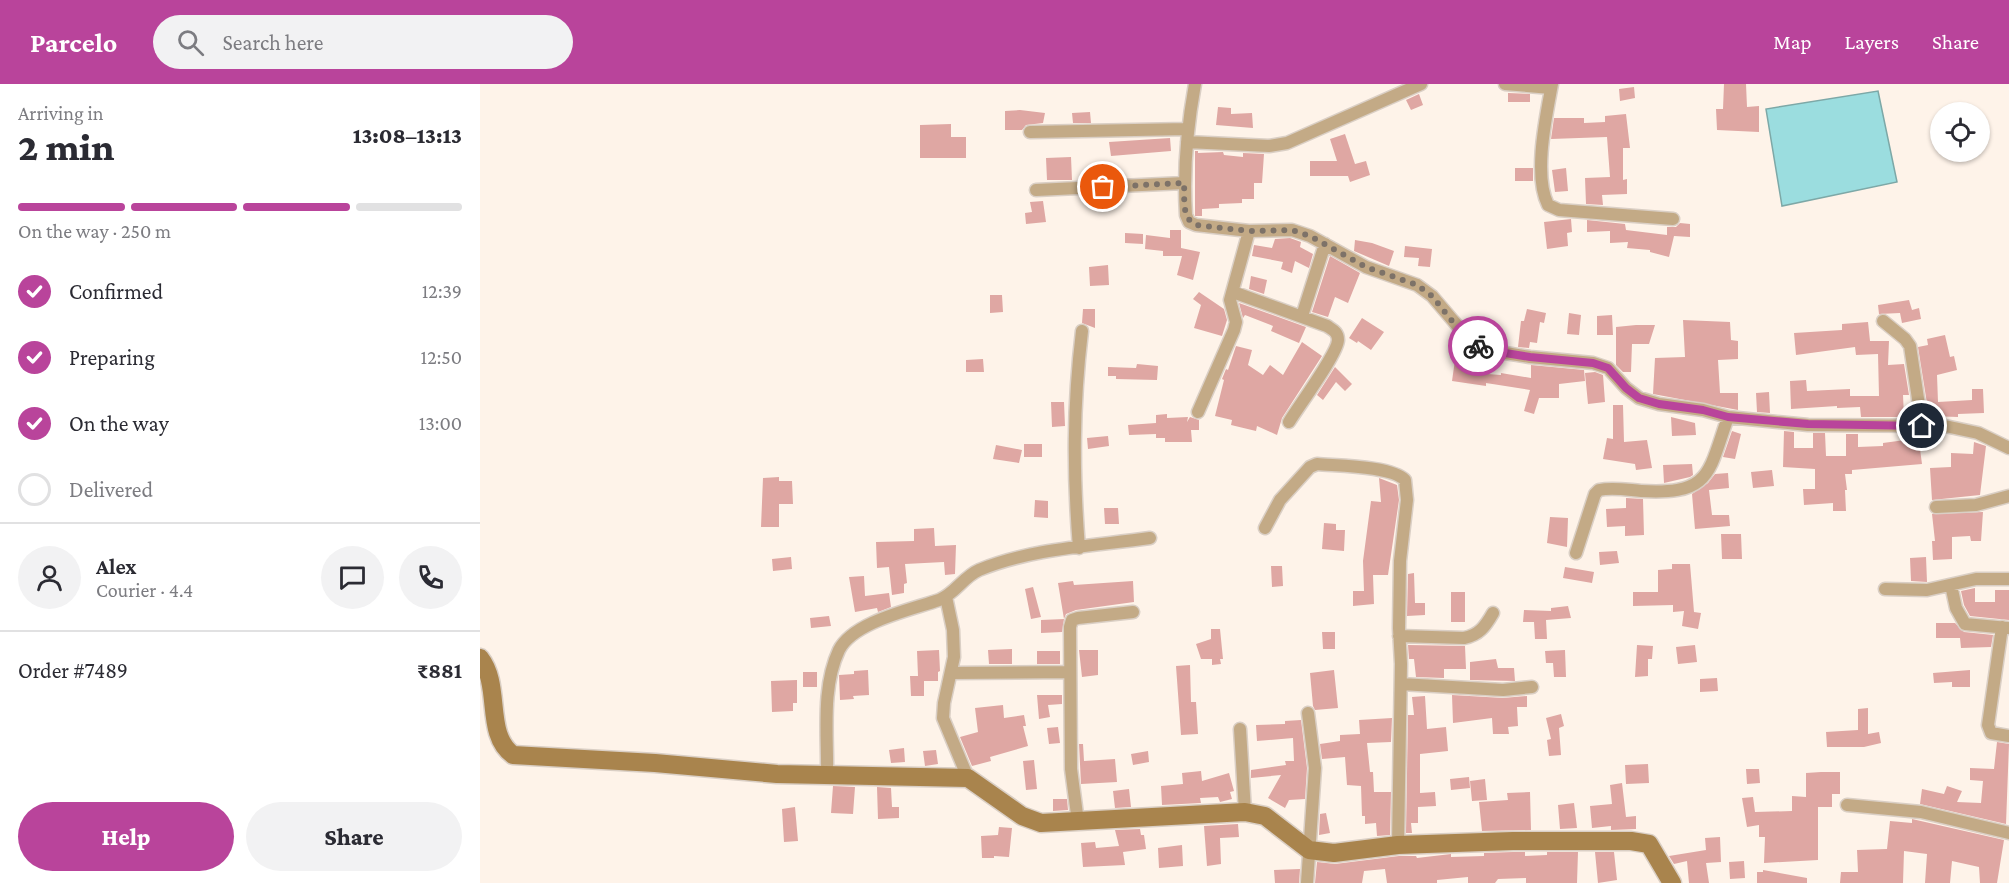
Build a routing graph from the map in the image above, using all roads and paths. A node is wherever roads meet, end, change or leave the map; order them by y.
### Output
1 (1195, 84) edge
2 (1421, 84) edge
3 (1504, 84) edge
4 (1551, 86) edge
5 (1187, 129) junction
6 (1030, 132) dead end
7 (1187, 142) junction
8 (1184, 183) junction
9 (1036, 190) dead end
10 (1673, 219) dead end
11 (1249, 231) junction
12 (1325, 244) junction
13 (1233, 292) junction
14 (1302, 316) junction
15 (1883, 321) dead end
16 (1082, 330) dead end
17 (1198, 412) dead end
18 (1728, 417) junction
19 (1289, 422) dead end
20 (1922, 426) junction
21 (2009, 448) edge
22 (2009, 496) edge
23 (1936, 507) dead end
24 (1265, 528) dead end
25 (1150, 538) dead end
26 (1078, 548) junction
27 (1576, 554) dead end
28 (2009, 579) edge
29 (1951, 585) junction
30 (1885, 589) dead end
31 (946, 597) junction
32 (1133, 612) dead end
33 (1493, 613) dead end
34 (2006, 628) edge
35 (1399, 636) junction
36 (480, 658) edge
37 (1071, 672) junction
38 (951, 673) junction
39 (1401, 684) junction
40 (1532, 687) dead end
41 (1308, 713) dead end
42 (1240, 729) dead end
43 (2009, 736) edge
44 (827, 777) junction
45 (968, 778) junction
46 (1847, 805) dead end
47 (1245, 812) junction
48 (1078, 822) junction
49 (2009, 833) edge
50 (1398, 845) junction
51 (1309, 850) junction
52 (1307, 883) edge
53 (1672, 883) edge

1 - 5 street
2 - 7 street
3 - 4 street
4 - 10 street
5 - 6 street
5 - 7 street
7 - 8 street
8 - 9 street
8 - 11 street
11 - 12 street
11 - 13 street
12 - 14 street
12 - 18 street
13 - 14 street
13 - 17 street
14 - 19 street
15 - 20 street
16 - 26 street
18 - 20 street
18 - 27 street
20 - 21 street
22 - 23 street
24 - 35 street
25 - 26 street
26 - 31 street
28 - 29 street
29 - 30 street
29 - 34 street
31 - 38 street
31 - 44 street
32 - 37 street
33 - 35 street
34 - 43 street
35 - 39 street
36 - 44 street
37 - 38 street
37 - 48 street
38 - 45 street
39 - 40 street
39 - 50 street
41 - 51 street
42 - 47 street
44 - 45 street
45 - 48 street
46 - 49 street
47 - 48 street
47 - 51 street
50 - 51 street
50 - 53 street
51 - 52 street

